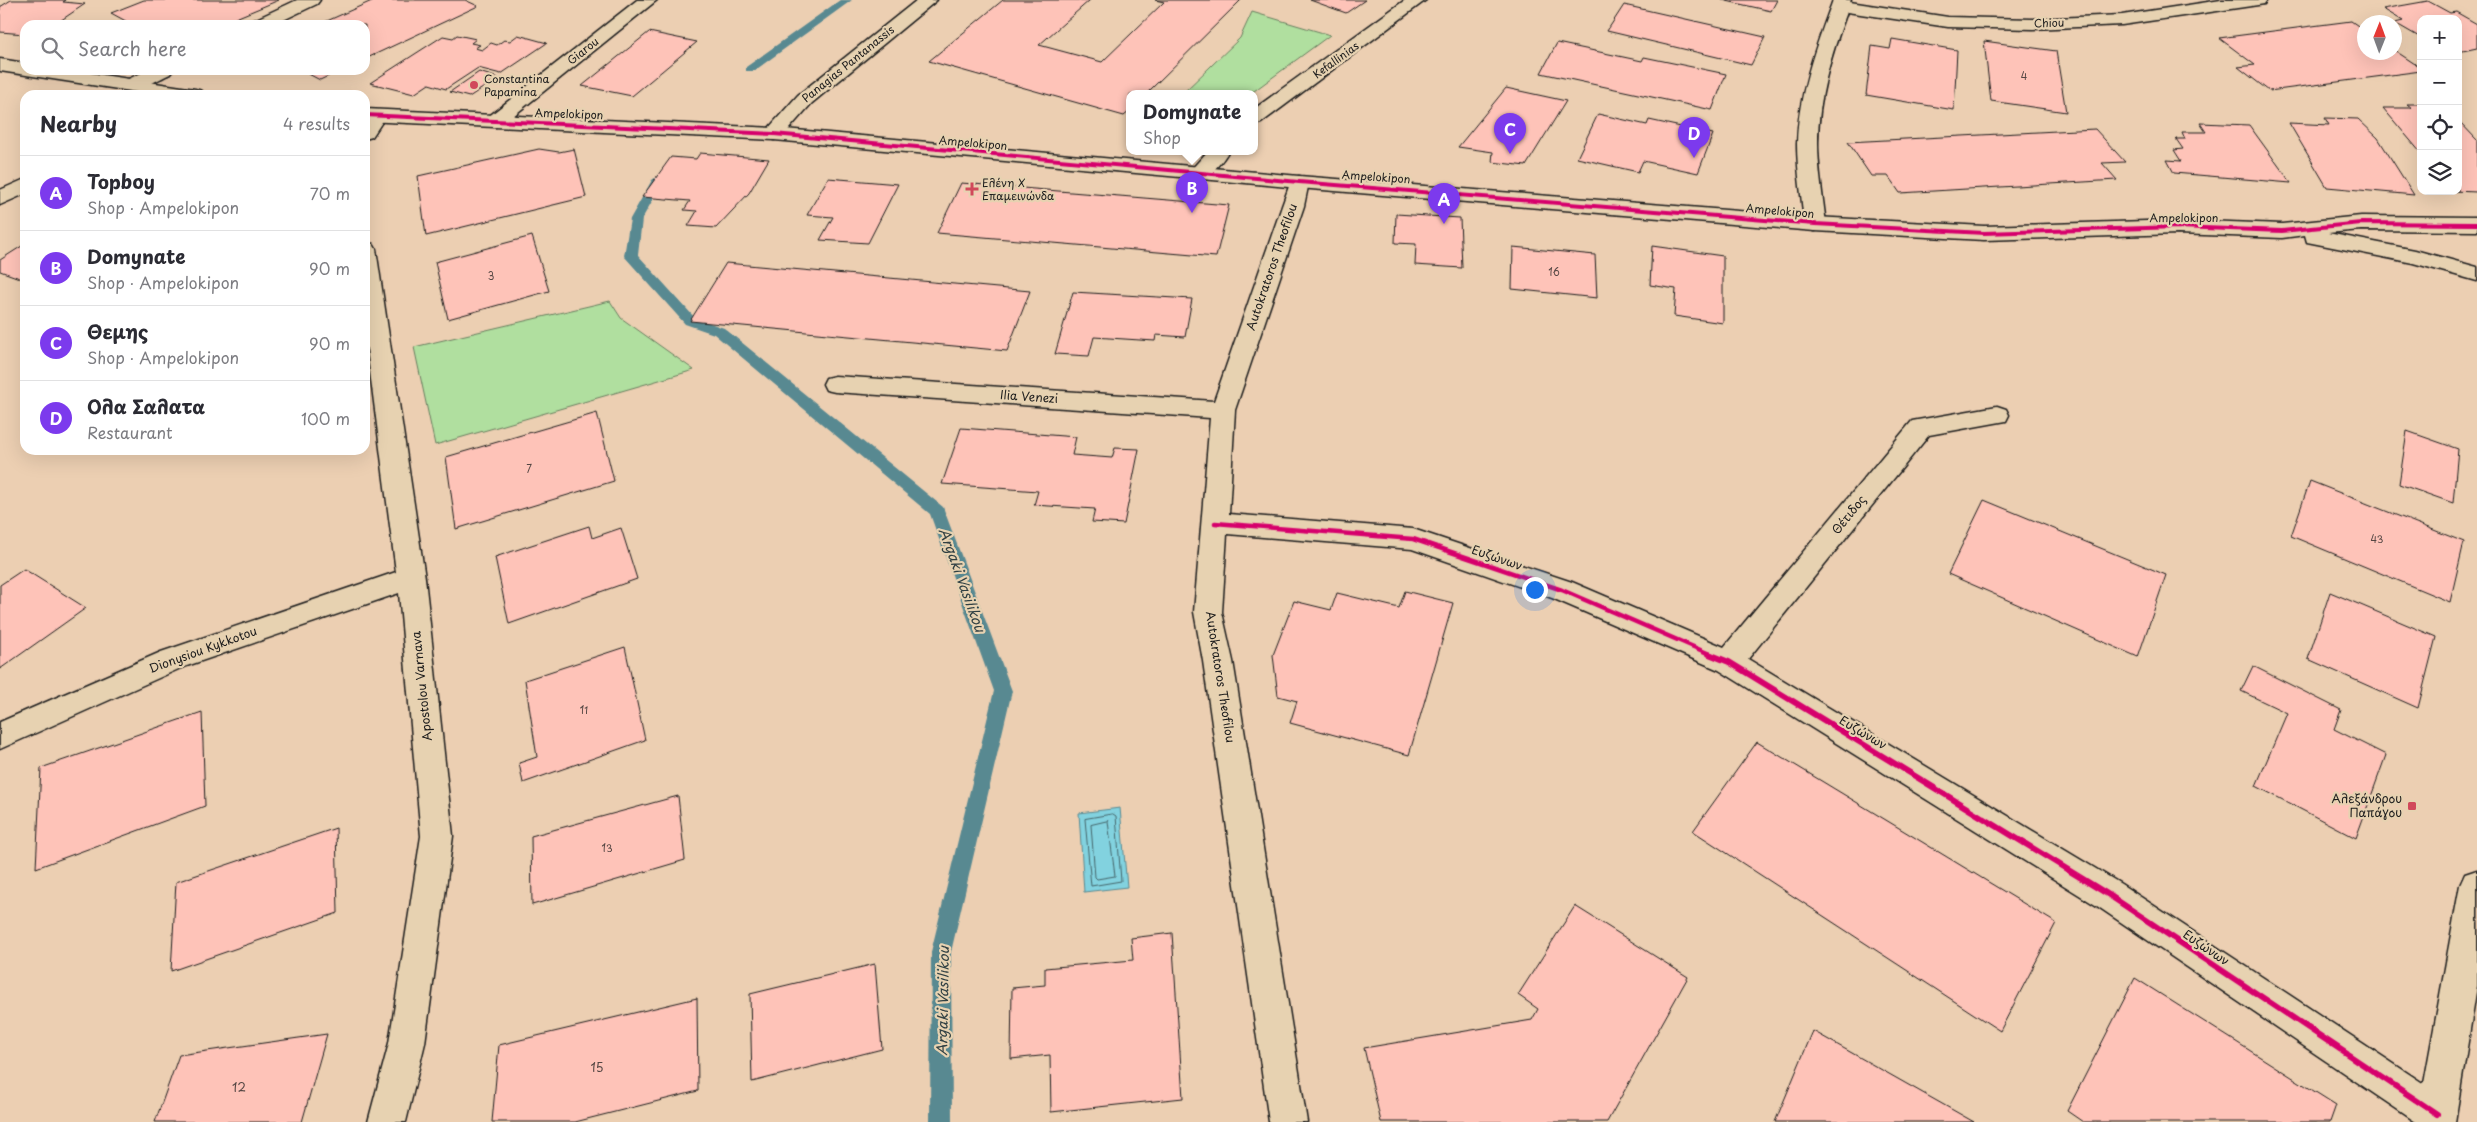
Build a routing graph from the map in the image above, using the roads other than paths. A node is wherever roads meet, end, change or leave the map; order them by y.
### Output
1 (311, 0) edge
2 (648, 0) edge
3 (928, 0) edge
4 (1417, 0) edge
5 (2258, 0) edge
6 (1841, 3) edge
7 (2216, 3) edge
8 (269, 20) edge
9 (0, 65) edge
10 (20, 68) edge
11 (65, 75) edge
12 (153, 75) edge
13 (132, 85) junction
14 (159, 90) edge
15 (1258, 116) edge
16 (370, 121) edge
17 (495, 121) junction
18 (774, 134) junction
19 (1215, 155) edge
20 (1199, 172) junction
21 (1299, 182) junction
22 (20, 188) edge
23 (0, 199) edge
24 (1815, 224) junction
25 (2477, 224) edge
26 (2282, 231) junction
27 (2477, 274) edge
28 (370, 285) edge
29 (835, 384) dead end
30 (1223, 410) junction
31 (1997, 414) dead end
32 (1215, 523) junction
33 (411, 578) junction
34 (1728, 662) junction
35 (0, 736) edge
36 (2477, 885) edge
37 (2436, 1118) edge
38 (387, 1122) edge
39 (1288, 1122) edge

1 - 8 street
2 - 17 street, Giarou
3 - 18 street, Panagias Pantanassis
4 - 15 street, Kefallinias
5 - 7 street, Chiou
6 - 7 street, Chiou
6 - 24 street
9 - 10 street
11 - 13 street
12 - 13 street
13 - 14 street
16 - 17 street, Ampelokipon
17 - 18 street, Ampelokipon
18 - 20 street, Ampelokipon
19 - 20 street
20 - 21 street, Ampelokipon
21 - 24 street, Ampelokipon
21 - 30 street, Autokratoros Theofilou
22 - 23 street
24 - 26 street, Ampelokipon
25 - 26 street, Ampelokipon
26 - 27 street, Ampelokipon
28 - 33 street, Apostolou Varnava
29 - 30 street, Ilia Venezi
30 - 32 street, Autokratoros Theofilou
31 - 34 street, Θέτιδος
32 - 34 street, Ευζώνων
32 - 39 street, Autokratoros Theofilou
33 - 35 street, Dionysiou Kykkotou
33 - 38 street, Apostolou Varnava
34 - 37 street, Ευζώνων
36 - 37 street

